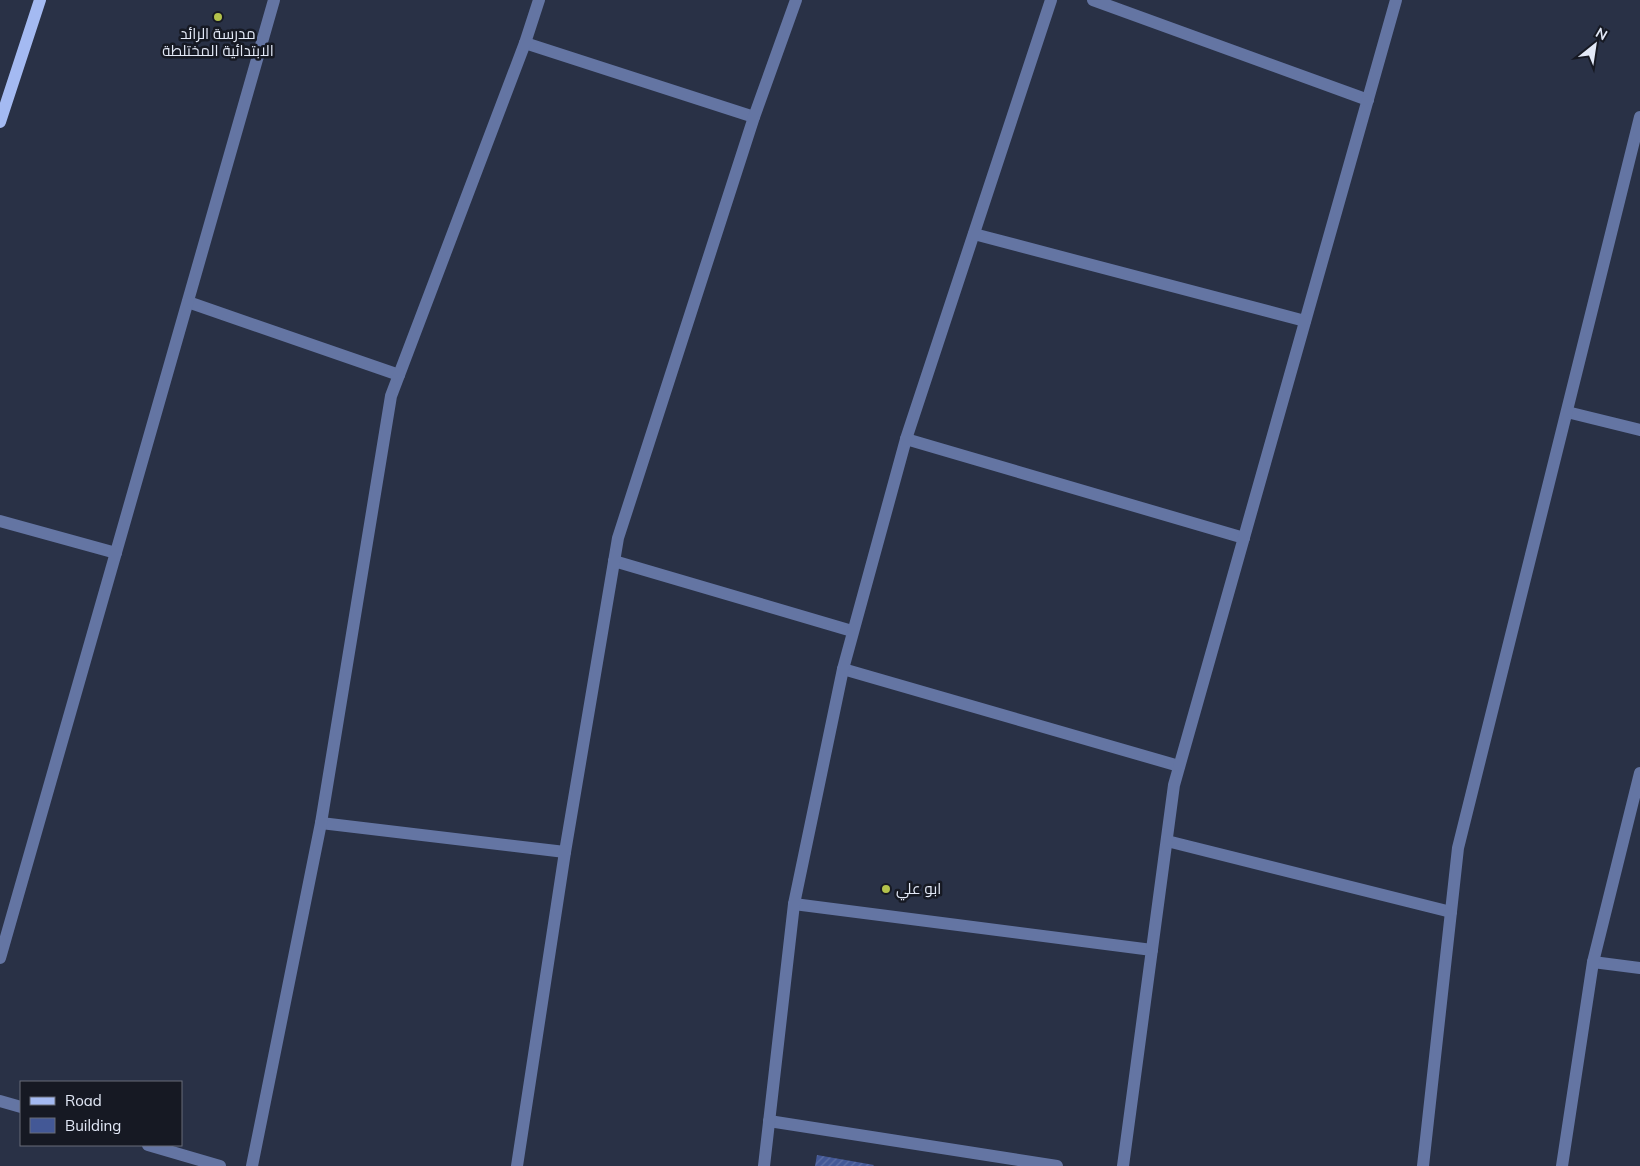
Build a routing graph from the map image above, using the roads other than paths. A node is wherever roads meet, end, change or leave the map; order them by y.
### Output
1 (40, 0) edge
2 (274, 0) edge
3 (539, 0) edge
4 (796, 0) edge
5 (1051, 0) edge
6 (1093, 0) edge
7 (1396, 0) edge
8 (525, 44) junction
9 (1368, 100) junction
10 (754, 117) junction
11 (1640, 117) edge
12 (0, 122) edge
13 (974, 234) junction
14 (188, 302) junction
15 (1305, 321) junction
16 (399, 375) junction
17 (1567, 412) junction
18 (1640, 430) edge
19 (906, 439) junction
20 (0, 521) edge
21 (1244, 538) junction
22 (116, 553) junction
23 (614, 561) junction
24 (852, 631) junction
25 (843, 669) junction
26 (1179, 766) junction
27 (1640, 773) edge
28 (320, 823) junction
29 (1167, 841) junction
30 (565, 852) junction
31 (794, 904) junction
32 (1451, 912) junction
33 (1152, 950) junction
34 (0, 958) edge
35 (1593, 962) junction
36 (1640, 968) edge
37 (0, 1101) edge
38 (20, 1107) edge
39 (769, 1121) junction
40 (151, 1146) edge
41 (220, 1166) edge
42 (252, 1166) edge
43 (517, 1166) edge
44 (764, 1166) edge
45 (1057, 1166) edge
46 (1123, 1166) edge
47 (1423, 1166) edge
48 (1562, 1166) edge

1 - 12 main road
2 - 14 street
3 - 8 street
4 - 10 street
5 - 13 street
6 - 9 street
7 - 9 street
8 - 10 street
8 - 16 street
9 - 15 street
10 - 23 street
11 - 17 street
13 - 15 street
13 - 19 street
14 - 16 street
14 - 22 street
15 - 21 street
16 - 28 street
17 - 18 street
17 - 32 street
19 - 21 street
19 - 24 street
20 - 22 street
21 - 26 street
22 - 34 street
23 - 24 street
23 - 30 street
24 - 25 street
25 - 26 street
25 - 31 street
26 - 29 street
27 - 35 street
28 - 30 street
28 - 42 street
29 - 32 street
29 - 33 street
30 - 43 street
31 - 33 street
31 - 39 street
32 - 47 street
33 - 46 street
35 - 36 street
35 - 48 street
37 - 38 street
39 - 44 street
39 - 45 street
40 - 41 street

